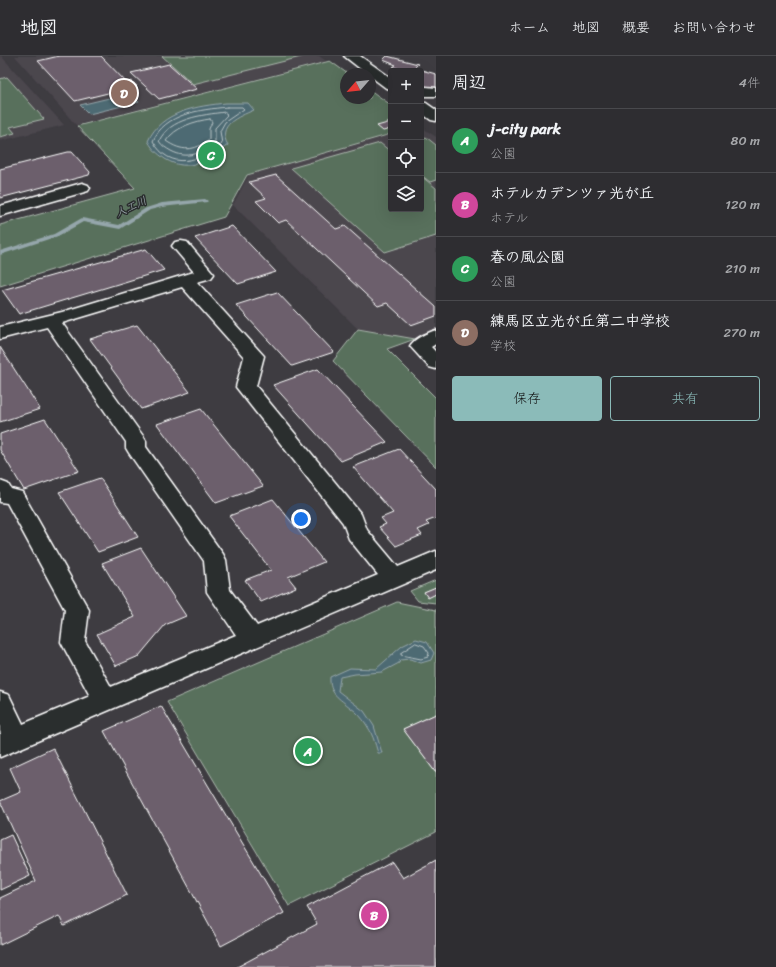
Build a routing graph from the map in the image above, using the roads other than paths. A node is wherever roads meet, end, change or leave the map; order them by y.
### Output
1 (351, 56) edge
2 (388, 83) edge
3 (424, 91) edge
4 (436, 92) edge
5 (424, 108) edge
6 (436, 118) edge
7 (82, 188) dead end
8 (0, 211) edge
9 (182, 246) dead end
10 (185, 280) junction
11 (51, 320) junction
12 (0, 333) edge
13 (436, 336) edge
14 (436, 362) edge
15 (0, 489) edge
16 (436, 560) edge
17 (394, 578) junction
18 (252, 638) junction
19 (106, 701) junction
20 (0, 703) edge
21 (9, 742) edge

1 - 2 street
3 - 4 street
5 - 6 street
7 - 8 street
9 - 10 street
10 - 11 street
10 - 17 street
11 - 12 street
11 - 18 street
13 - 14 street
15 - 19 street
16 - 17 street
17 - 18 street
18 - 19 street
19 - 21 street
20 - 21 street

